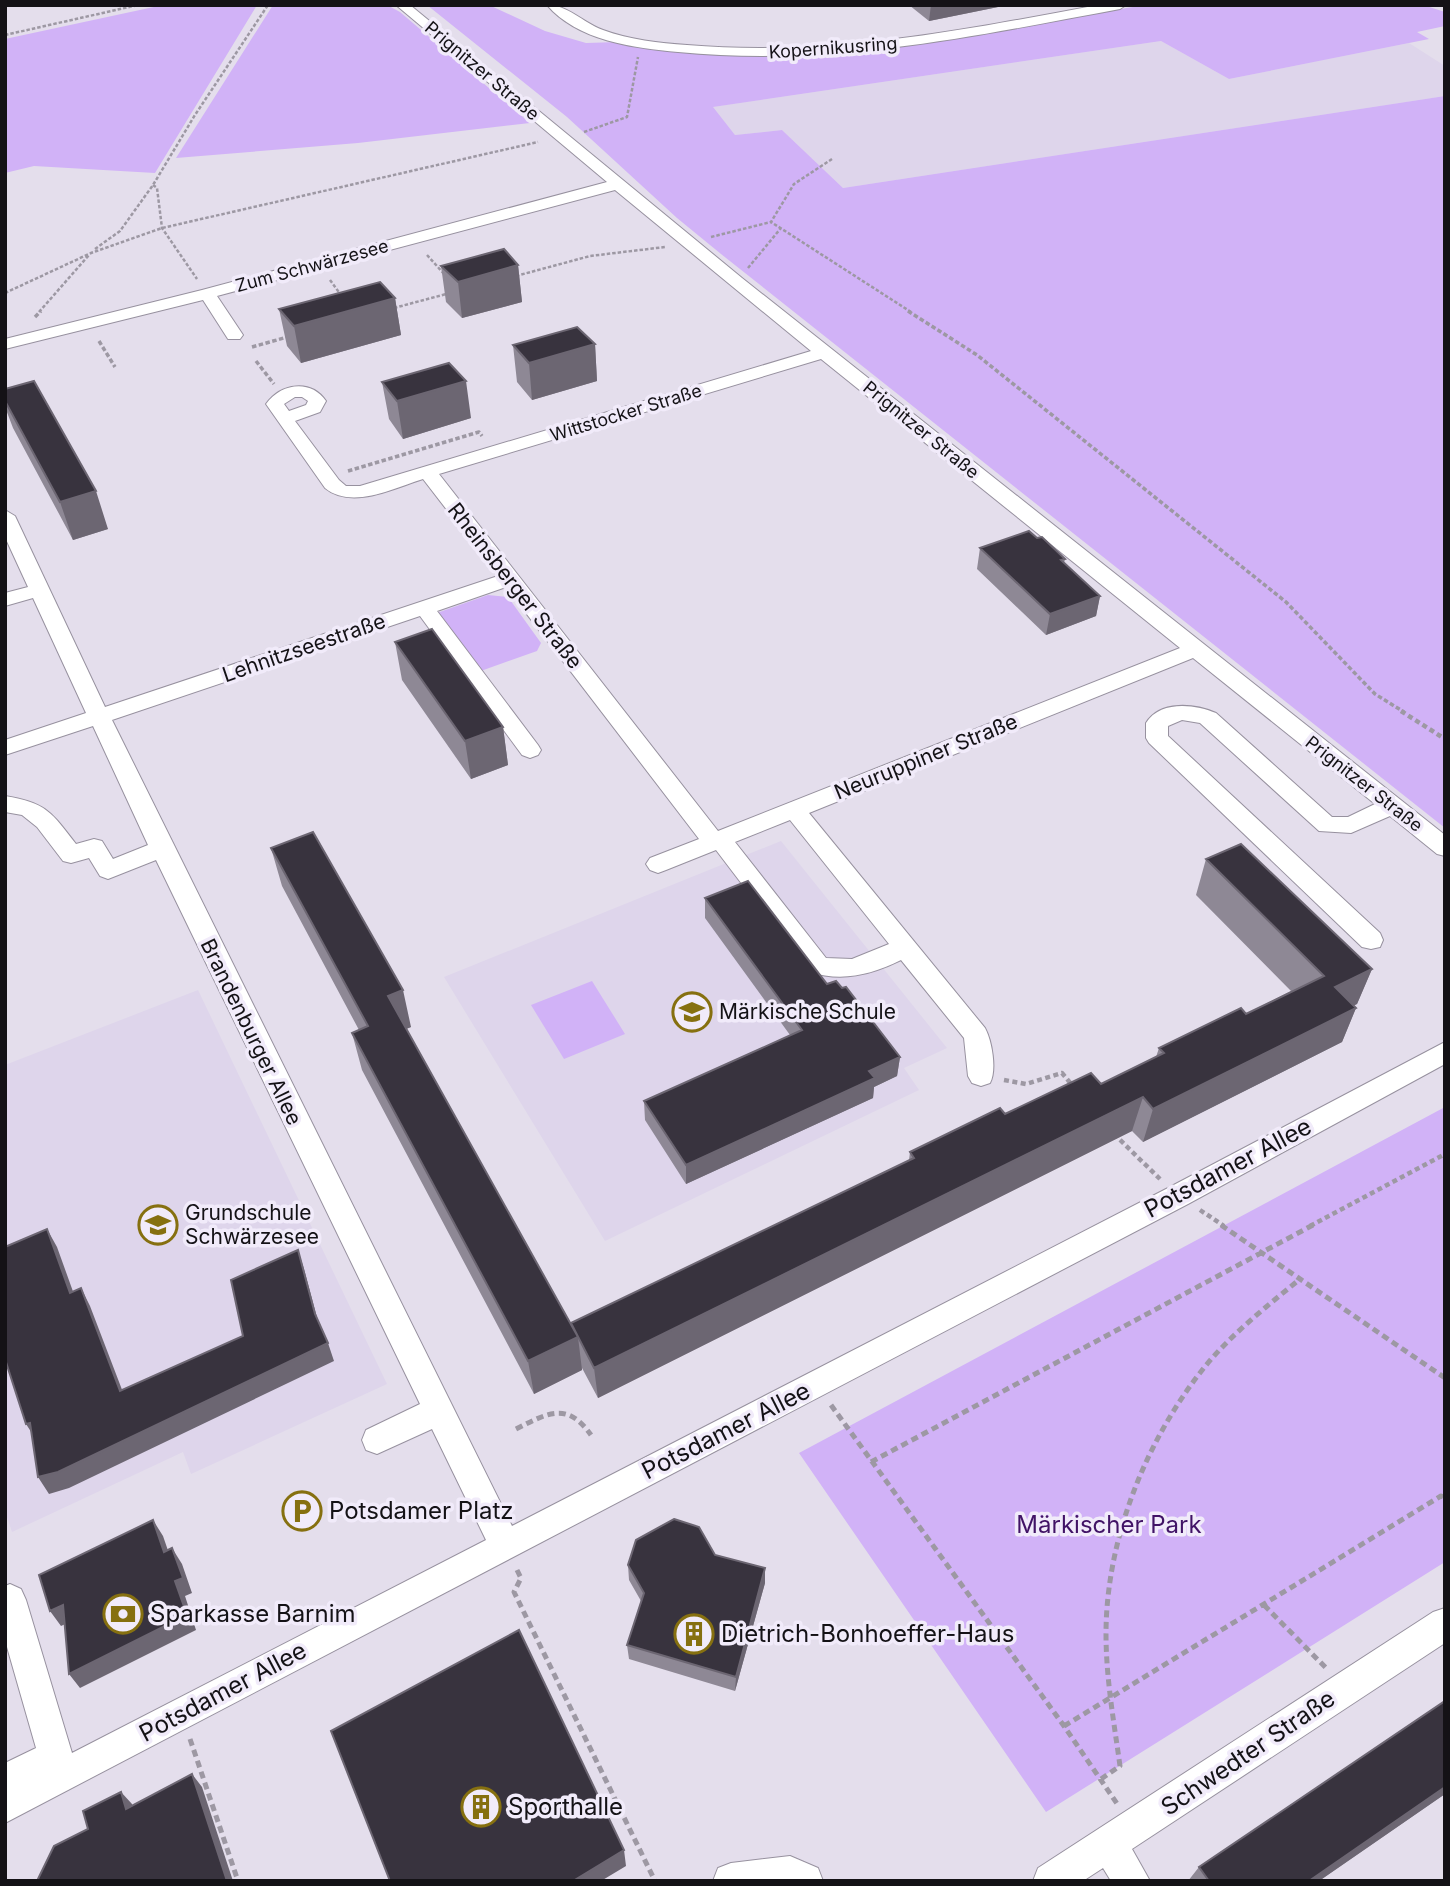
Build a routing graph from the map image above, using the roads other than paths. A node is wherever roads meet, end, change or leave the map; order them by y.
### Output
1 (402, 5) edge
2 (553, 5) edge
3 (1035, 5) edge
4 (1120, 5) edge
5 (1052, 18) junction
6 (875, 35) dead end
7 (891, 45) junction
8 (618, 184) junction
9 (207, 294) junction
10 (240, 342) road end
11 (10, 343) edge
12 (825, 352) junction
13 (285, 419) junction
14 (428, 473) junction
15 (8, 528) edge
16 (510, 579) junction
17 (39, 590) junction
18 (5, 600) edge
19 (424, 608) junction
20 (1194, 650) junction
21 (98, 718) junction
22 (5, 748) edge
23 (530, 750) dead end
24 (5, 804) edge
25 (1392, 806) junction
26 (794, 810) junction
27 (717, 841) junction
28 (1445, 848) edge
29 (161, 849) junction
30 (658, 864) dead end
31 (1371, 940) dead end
32 (905, 947) junction
33 (1445, 1052) edge
34 (981, 1076) road end
35 (437, 1411) junction
36 (377, 1440) dead end
37 (505, 1545) junction
38 (5, 1602) edge
39 (1445, 1624) edge
40 (5, 1782) edge
41 (5, 1806) edge
42 (1122, 1836) junction
43 (731, 1881) edge
44 (805, 1881) edge
45 (1051, 1881) edge
46 (1132, 1881) edge

1 - 8 street, Prignitzer Straße
2 - 7 street, Kopernikusring
3 - 5 street
4 - 5 street, Kopernikusring
5 - 7 street, Kopernikusring
6 - 7 street
8 - 9 street, Zum Schwärzesee
8 - 12 street, Prignitzer Straße
9 - 10 street
9 - 11 street, Zum Schwärzesee
12 - 14 street, Wittstocker Straße
12 - 20 street, Prignitzer Straße
13 - 13 street
13 - 14 street
14 - 16 street, Rheinsberger Straße
15 - 17 street, Brandenburger Allee
16 - 19 street, Lehnitzseestraße
16 - 27 street, Rheinsberger Straße
17 - 18 street
17 - 21 street, Brandenburger Allee
19 - 21 street, Lehnitzseestraße
19 - 23 street
20 - 25 street, Prignitzer Straße
20 - 26 street, Neuruppiner Straße
21 - 22 street, Lehnitzseestraße
21 - 29 street, Brandenburger Allee
24 - 29 street
25 - 28 street, Prignitzer Straße
25 - 31 street
26 - 27 street, Neuruppiner Straße
26 - 32 street
27 - 30 street, Neuruppiner Straße
27 - 32 street, Rheinsberger Straße
29 - 35 street, Brandenburger Allee
32 - 34 street
33 - 37 street, Potsdamer Allee
35 - 36 street
35 - 37 street, Brandenburger Allee
37 - 41 street, Potsdamer Allee
38 - 40 street
39 - 42 street, Schwedter Straße
42 - 45 street, Schwedter Straße
42 - 46 street
43 - 44 street

